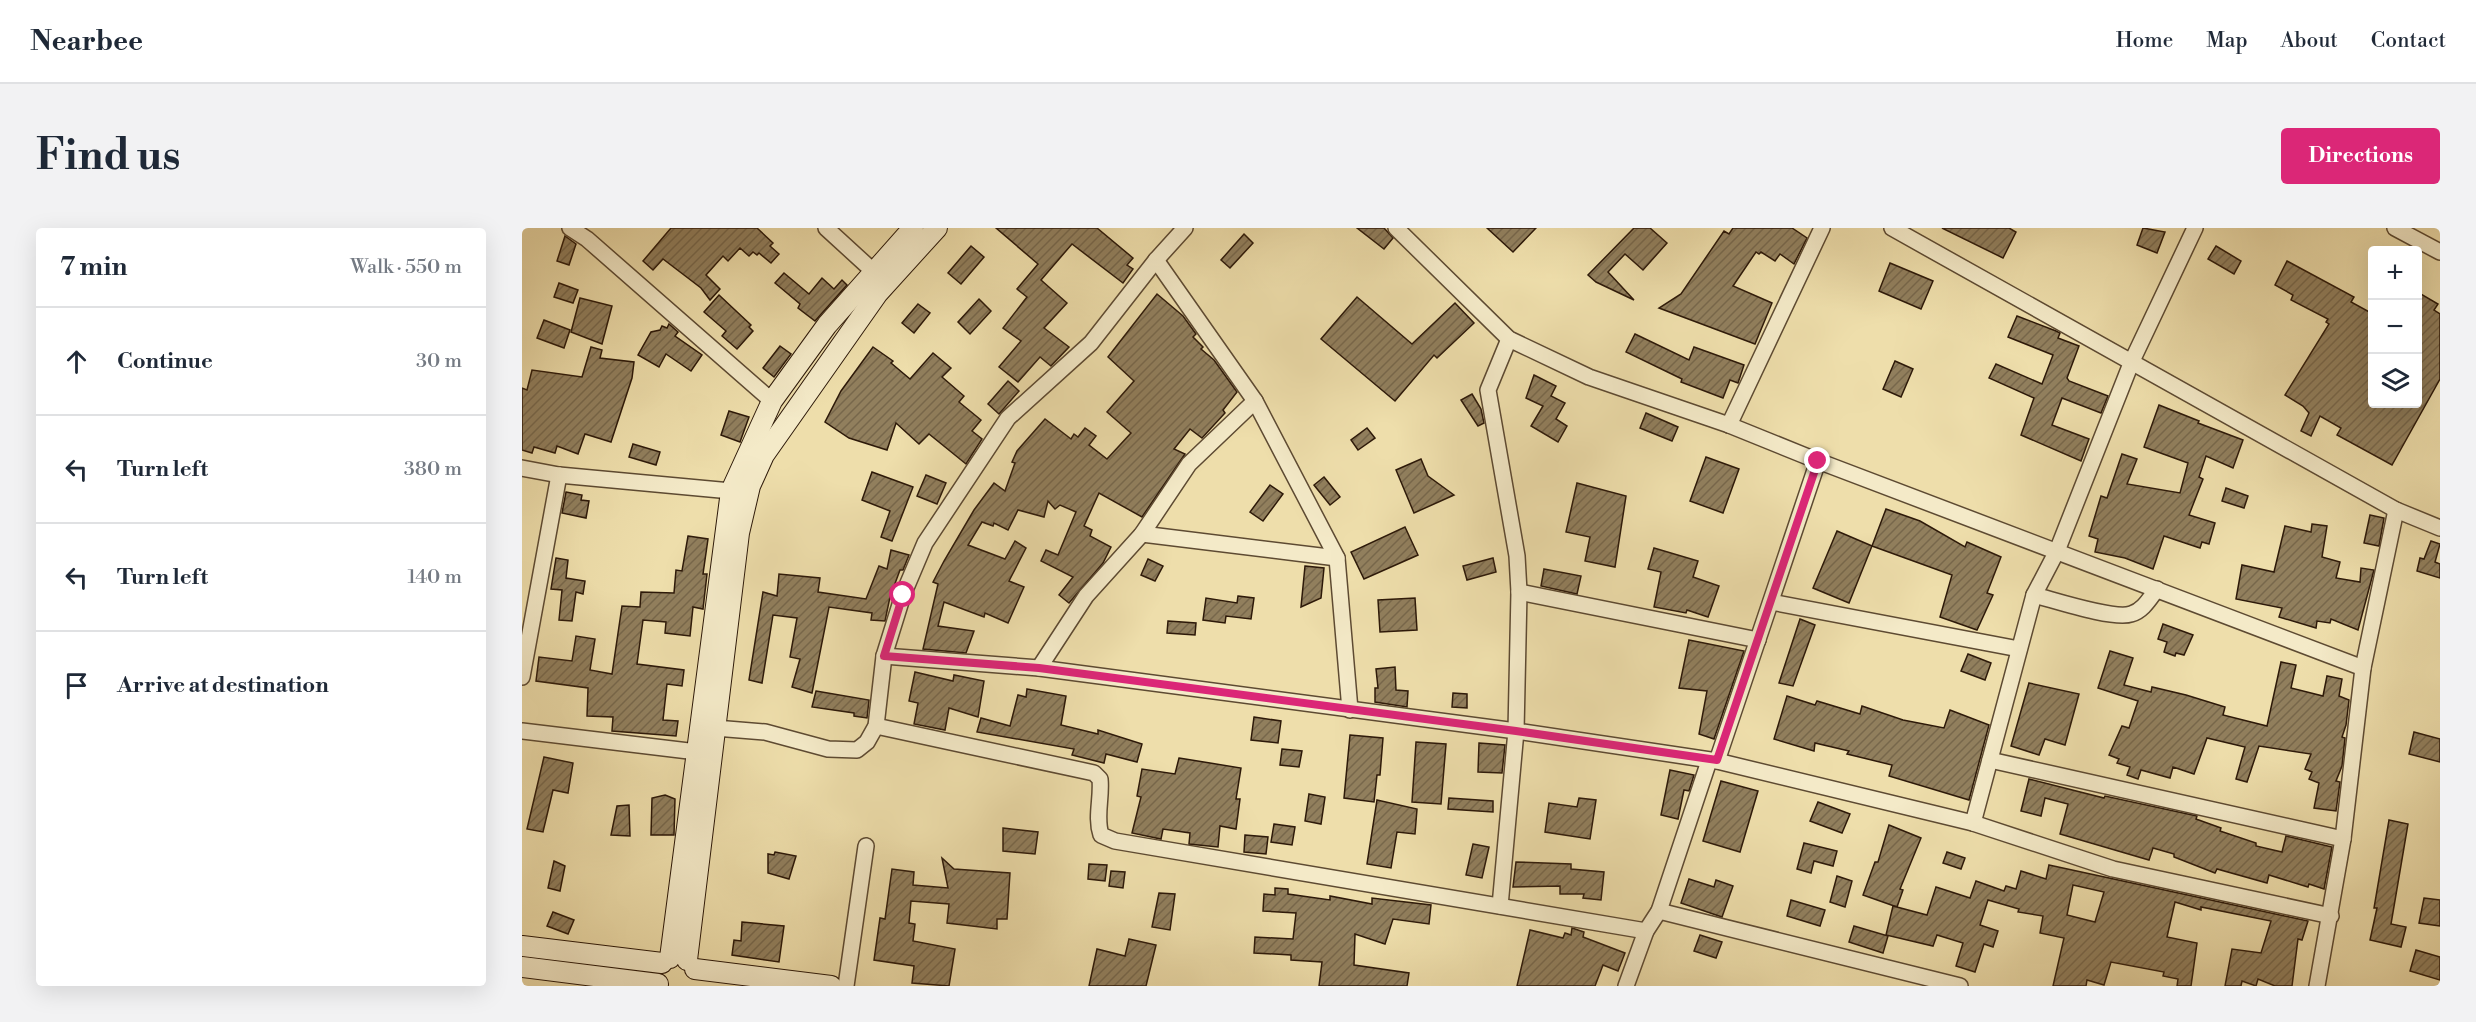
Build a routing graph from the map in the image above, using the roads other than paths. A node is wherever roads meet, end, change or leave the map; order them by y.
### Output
1 (570, 228) edge
2 (826, 228) edge
3 (913, 228) edge
4 (937, 228) edge
5 (1185, 228) edge
6 (1396, 228) edge
7 (1822, 228) edge
8 (1892, 228) edge
9 (2195, 228) edge
10 (2394, 228) edge
11 (2440, 252) edge
12 (1156, 260) junction
13 (873, 271) junction
14 (1509, 339) junction
15 (2132, 361) junction
16 (772, 400) junction
17 (1255, 401) junction
18 (1729, 425) junction
19 (1818, 461) junction
20 (522, 468) edge
21 (559, 475) junction
22 (731, 491) junction
23 (2396, 510) junction
24 (2440, 528) edge
25 (1142, 534) junction
26 (2056, 551) junction
27 (1337, 558) junction
28 (2157, 589) junction
29 (1519, 592) junction
30 (2034, 595) junction
31 (1771, 602) junction
32 (1758, 640) junction
33 (2019, 649) junction
34 (884, 656) junction
35 (1039, 668) junction
36 (2363, 668) junction
37 (522, 677) edge
38 (1350, 710) junction
39 (876, 726) junction
40 (715, 728) junction
41 (522, 731) edge
42 (1516, 731) junction
43 (698, 752) junction
44 (1990, 760) junction
45 (1713, 761) junction
46 (1973, 823) junction
47 (2343, 839) junction
48 (866, 846) dead end
49 (1500, 906) junction
50 (1659, 911) junction
51 (2331, 916) junction
52 (1646, 931) junction
53 (522, 946) edge
54 (682, 967) edge
55 (522, 968) edge
56 (658, 985) edge
57 (831, 986) edge
58 (846, 986) edge
59 (1626, 986) edge
60 (1959, 986) edge
61 (2317, 986) edge

1 - 16 street
2 - 13 street
3 - 13 main road
4 - 40 main road
5 - 12 street
6 - 14 street
7 - 18 street
8 - 15 street
9 - 15 street
10 - 11 street
12 - 17 street
12 - 34 street
13 - 16 main road
14 - 18 street
14 - 29 street
15 - 23 street
15 - 26 street
16 - 22 main road
17 - 25 street
17 - 27 street
18 - 19 street
19 - 26 street
19 - 31 street
20 - 21 street
21 - 22 street
21 - 37 street
22 - 43 main road
23 - 24 street
23 - 36 street
25 - 27 street
25 - 35 street
26 - 28 street
26 - 30 street
27 - 38 street
28 - 30 street
28 - 36 street
29 - 32 street
29 - 42 street
30 - 33 street
31 - 32 street
31 - 33 street
32 - 45 street
33 - 44 street
34 - 35 street
34 - 39 street
35 - 38 street
36 - 47 street
38 - 42 street
39 - 40 street
39 - 49 street
40 - 54 main road
41 - 43 street
42 - 45 street
42 - 49 street
43 - 54 main road
44 - 46 street
44 - 47 street
45 - 46 street
45 - 50 street
46 - 51 street
47 - 51 street
48 - 58 street
49 - 52 street
50 - 52 street
50 - 60 street
51 - 61 street
52 - 59 street
53 - 54 main road
54 - 56 main road
54 - 57 main road
55 - 56 main road

